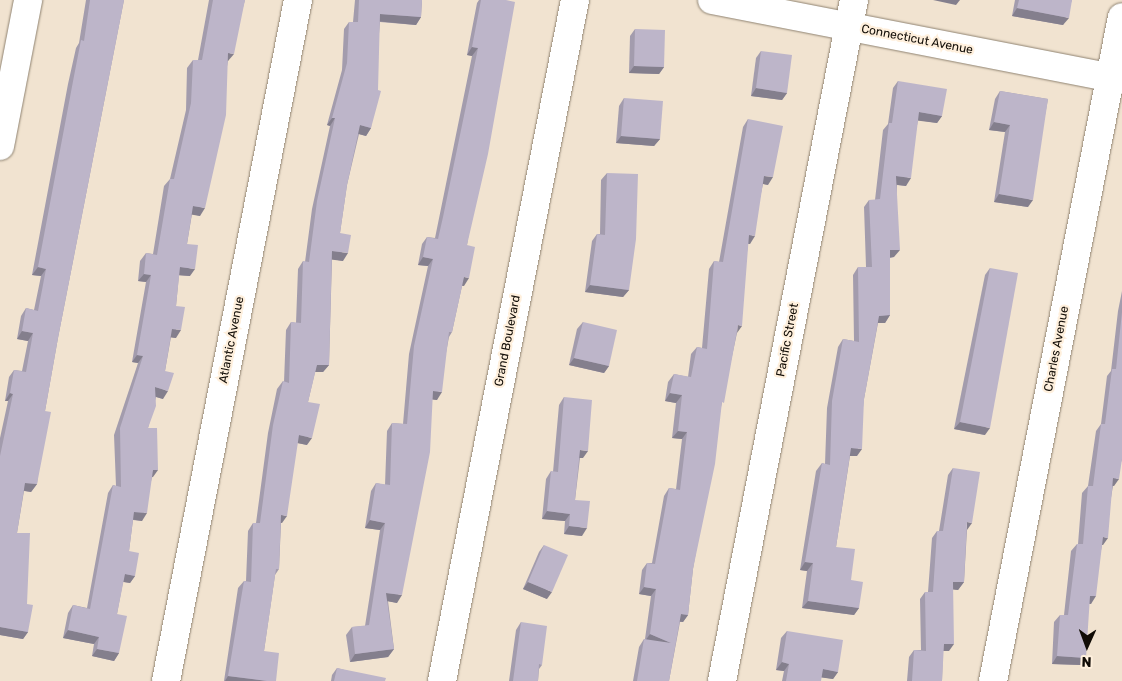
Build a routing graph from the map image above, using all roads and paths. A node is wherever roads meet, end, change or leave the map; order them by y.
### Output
1 (28, 0) edge
2 (298, 0) edge
3 (575, 0) edge
4 (712, 0) edge
5 (854, 0) edge
6 (1122, 17) edge
7 (849, 26) junction
8 (1116, 79) edge
9 (0, 146) edge
10 (166, 681) edge
11 (442, 681) edge
12 (722, 681) edge
13 (993, 681) edge

1 - 9 street
2 - 10 street, Atlantic Avenue
3 - 11 street, Grand Boulevard
4 - 7 street, Connecticut Avenue
5 - 7 street, Pacific Street
6 - 8 street, Charles Avenue
7 - 8 street, Connecticut Avenue
7 - 12 street, Pacific Street
8 - 13 street, Charles Avenue

